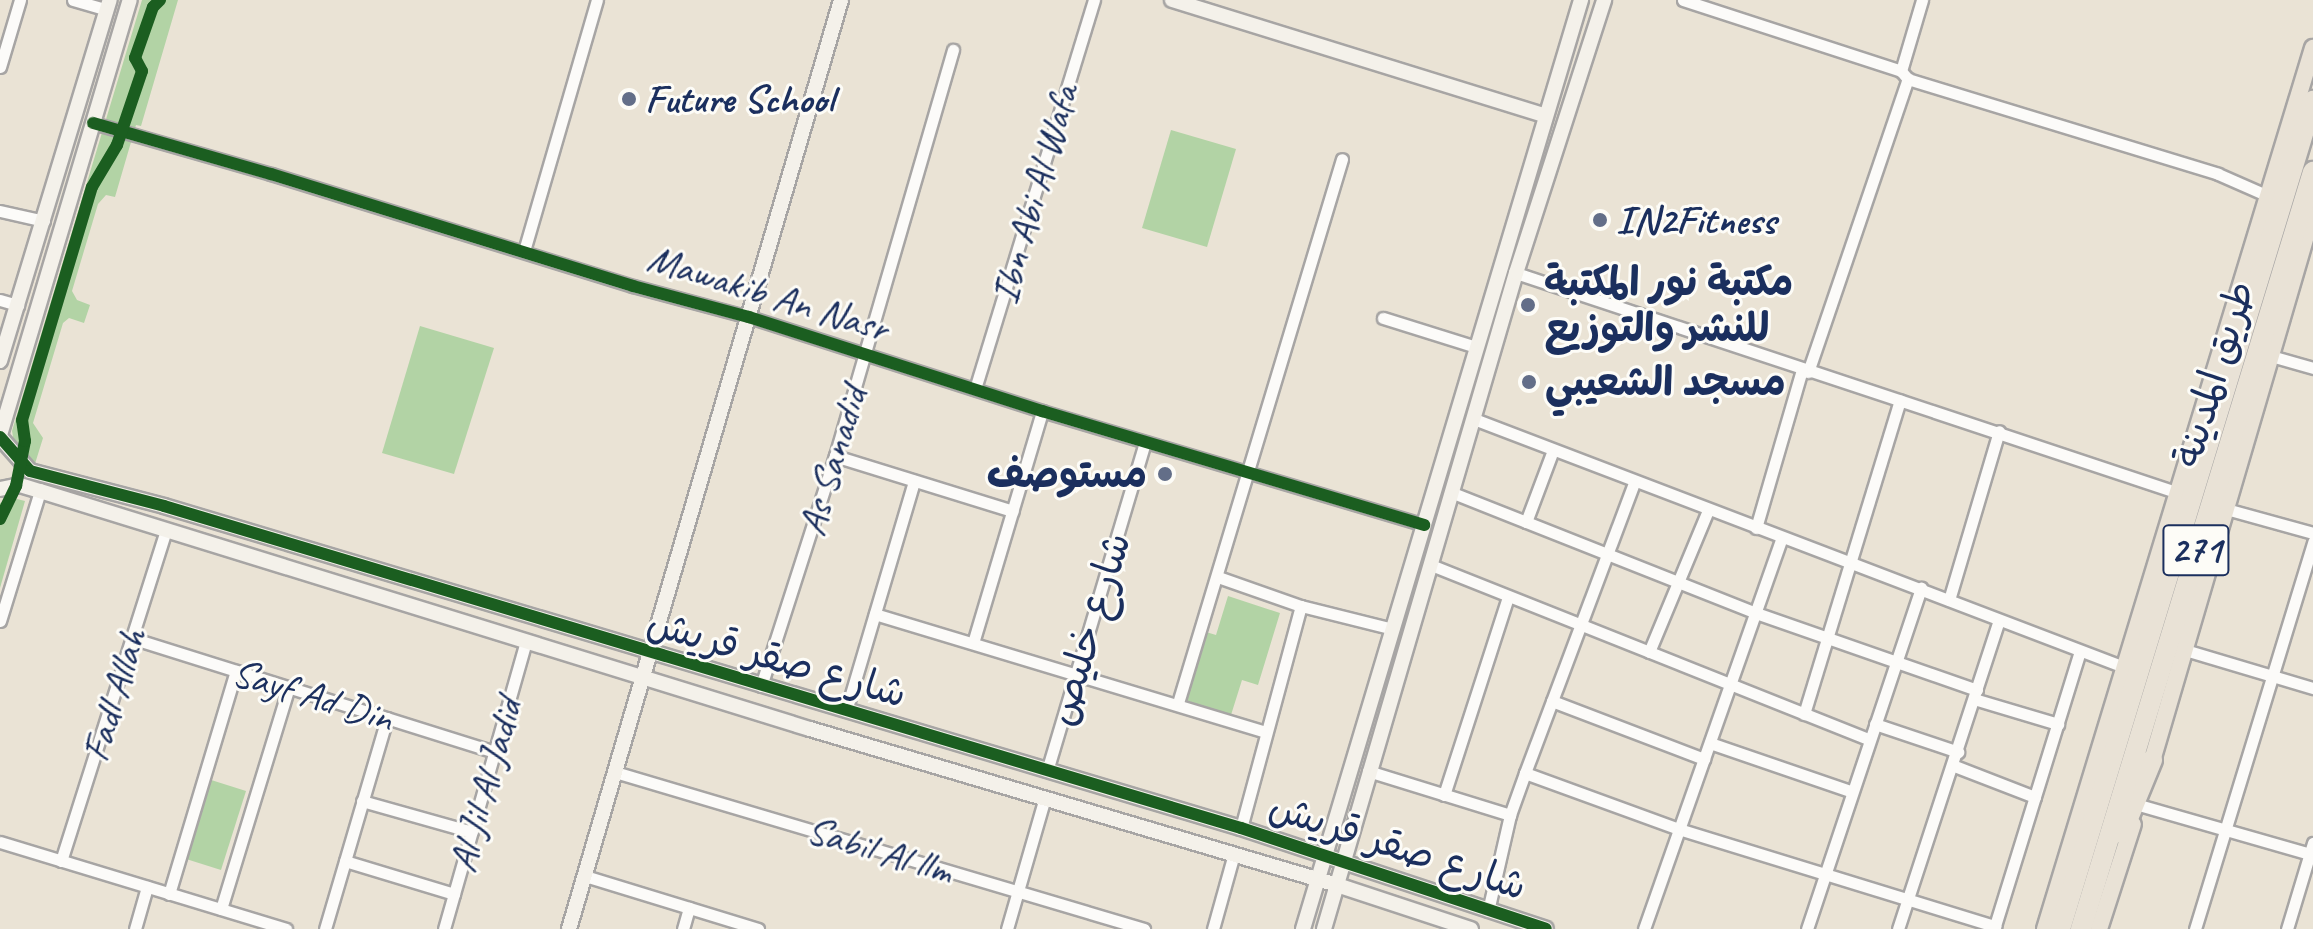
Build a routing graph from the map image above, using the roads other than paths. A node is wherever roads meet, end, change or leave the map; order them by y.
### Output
1 (20, 0) edge
2 (73, 0) edge
3 (130, 0) edge
4 (597, 0) edge
5 (841, 0) edge
6 (1094, 0) edge
7 (1172, 0) edge
8 (1581, 0) edge
9 (1604, 0) edge
10 (1683, 0) edge
11 (1922, 0) edge
12 (1699, 3) edge
13 (108, 5) edge
14 (2313, 48) edge
15 (953, 50) dead end
16 (1, 63) edge
17 (1905, 75) junction
18 (2313, 101) edge
19 (1544, 115) junction
20 (93, 123) junction
21 (1342, 159) dead end
22 (2313, 172) edge
23 (2268, 196) junction
24 (0, 211) edge
25 (2313, 212) edge
26 (44, 221) junction
27 (2274, 225) junction
28 (524, 251) junction
29 (1516, 273) junction
30 (0, 300) edge
31 (18, 305) junction
32 (749, 317) junction
33 (1383, 318) dead end
34 (1476, 347) junction
35 (864, 355) junction
36 (2271, 356) junction
37 (0, 361) edge
38 (2313, 368) edge
39 (1805, 371) junction
40 (975, 389) junction
41 (2245, 392) junction
42 (1900, 400) junction
43 (1042, 411) junction
44 (1474, 419) junction
45 (2198, 426) junction
46 (1999, 431) junction
47 (0, 436) edge
48 (1145, 442) junction
49 (1553, 450) junction
50 (835, 456) junction
51 (1246, 473) junction
52 (914, 481) junction
53 (1634, 483) junction
54 (85, 485) junction
55 (0, 489) edge
56 (40, 491) junction
57 (108, 491) junction
58 (1453, 493) junction
59 (2179, 493) junction
60 (82, 504) junction
61 (2226, 509) junction
62 (104, 510) junction
63 (1708, 510) junction
64 (1013, 511) junction
65 (1526, 522) junction
66 (1424, 525) junction
67 (1756, 528) junction
68 (166, 529) junction
69 (2219, 530) junction
70 (2313, 533) edge
71 (1782, 538) junction
72 (2313, 542) edge
73 (1607, 552) junction
74 (1849, 563) junction
75 (1431, 565) junction
76 (1218, 577) junction
77 (1677, 580) junction
78 (1921, 588) junction
79 (1508, 597) junction
80 (1949, 600) junction
81 (1301, 606) junction
82 (1756, 613) junction
83 (875, 614) junction
84 (1999, 620) junction
85 (0, 621) edge
86 (1580, 622) junction
87 (1393, 629) junction
88 (1827, 637) junction
89 (131, 638) junction
90 (526, 641) junction
91 (973, 643) junction
92 (2182, 649) junction
93 (1649, 652) junction
94 (2080, 652) junction
95 (650, 654) junction
96 (1896, 662) junction
97 (2124, 667) junction
98 (236, 671) junction
99 (1075, 674) junction
100 (643, 676) junction
101 (2272, 676) junction
102 (761, 686) junction
103 (1730, 686) junction
104 (289, 687) junction
105 (2313, 688) edge
106 (1976, 694) junction
107 (1552, 701) junction
108 (1178, 703) junction
109 (846, 711) junction
110 (1804, 714) junction
111 (387, 718) junction
112 (1875, 724) junction
113 (2058, 724) junction
114 (1265, 732) junction
115 (1868, 739) junction
116 (1710, 743) junction
117 (494, 752) junction
118 (1958, 752) junction
119 (1704, 759) junction
120 (2152, 760) junction
121 (1952, 765) junction
122 (2094, 766) junction
123 (1047, 771) junction
124 (1368, 771) junction
125 (615, 772) junction
126 (1525, 773) junction
127 (1850, 791) junction
128 (1444, 795) junction
129 (1045, 797) junction
130 (2035, 797) junction
131 (362, 801) junction
132 (2139, 805) junction
133 (1510, 815) junction
134 (1241, 828) junction
135 (1679, 829) junction
136 (2225, 829) junction
137 (472, 832) junction
138 (0, 842) edge
139 (2312, 851) edge
140 (1234, 854) junction
141 (1322, 857) junction
142 (61, 861) junction
143 (345, 861) junction
144 (1342, 863) junction
145 (1824, 873) junction
146 (585, 876) junction
147 (1315, 879) junction
148 (1337, 885) junction
149 (147, 887) junction
150 (1018, 892) junction
151 (169, 894) junction
152 (454, 894) junction
153 (1908, 899) junction
154 (689, 908) junction
155 (221, 909) junction
156 (1488, 911) junction
157 (1116, 925) edge
158 (1995, 928) edge
159 (135, 929) edge
160 (286, 929) edge
161 (325, 929) edge
162 (444, 929) edge
163 (569, 929) edge
164 (683, 929) edge
165 (758, 929) edge
166 (1007, 929) edge
167 (1144, 929) edge
168 (1213, 929) edge
169 (1303, 929) edge
170 (1324, 929) edge
171 (1471, 929) edge
172 (1546, 929) edge
173 (1644, 929) edge
174 (1807, 929) edge
175 (1898, 929) edge
176 (2045, 929) edge
177 (2058, 929) edge
178 (2081, 929) edge
179 (2099, 929) edge
180 (2195, 929) edge
181 (2287, 929) edge

1 - 16 street
2 - 13 street
3 - 20 street
4 - 28 street
5 - 32 street
6 - 40 street, Ibn Abi Al Wafa
7 - 19 street
8 - 19 street
9 - 29 street
10 - 12 street
11 - 17 street
12 - 17 street
13 - 26 street
14 - 23 main road, طريق المدينة
15 - 35 street, As Sanadid
17 - 23 street
17 - 39 street
18 - 27 highway, 271
19 - 34 street
20 - 28 street, Mawakib An Nasr
20 - 47 street
21 - 51 street
22 - 41 highway, 271
23 - 45 main road, طريق المدينة
24 - 26 street
25 - 36 main road, طريق المدينة
26 - 31 street
27 - 45 main road
27 - 177 highway, 271
28 - 32 street, Mawakib An Nasr
29 - 39 street
29 - 44 street
30 - 31 street
31 - 37 street
32 - 35 street, Mawakib An Nasr
32 - 95 street
33 - 34 street
34 - 66 street
35 - 40 street, Mawakib An Nasr
35 - 50 street, As Sanadid
36 - 38 street
36 - 61 main road, طريق المدينة
39 - 42 street
39 - 67 street
40 - 43 street, Mawakib An Nasr
41 - 69 main road
41 - 178 highway, 271
42 - 46 street
42 - 74 street
43 - 48 street, Mawakib An Nasr
43 - 64 street
44 - 49 street
44 - 58 street
45 - 59 main road, طريق المدينة
46 - 59 street
46 - 80 street
47 - 54 street, شارع صقر قريش
48 - 51 street, Mawakib An Nasr
48 - 99 street, شارع خليص
49 - 53 street
49 - 65 street
50 - 52 street
50 - 102 street, As Sanadid
51 - 66 street, Mawakib An Nasr
51 - 76 street
52 - 64 street
52 - 83 street
53 - 63 street
53 - 73 street
54 - 57 street, شارع صقر قريش
54 - 60 street
55 - 56 street, شارع صقر قريش
56 - 60 street, شارع صقر قريش
56 - 85 street
57 - 62 street
57 - 95 street, شارع صقر قريش
58 - 65 street
58 - 75 street
59 - 97 main road, طريق المدينة
60 - 62 street, شارع صقر قريش
61 - 69 main road, طريق المدينة
61 - 70 street
62 - 68 street, شارع صقر قريش
63 - 67 street
63 - 77 street
64 - 91 street
65 - 73 street
66 - 87 street
67 - 71 street
68 - 89 street, Fadl Allah
68 - 90 street, شارع صقر قريش
69 - 92 main road, طريق المدينة
71 - 74 street
71 - 82 street
72 - 101 street
73 - 77 street
73 - 86 street
74 - 78 street
74 - 88 street
75 - 79 street
75 - 124 street
76 - 81 street
76 - 108 street
77 - 82 street
77 - 93 street
78 - 80 street
78 - 96 street
79 - 86 street
79 - 128 street
80 - 84 street
81 - 87 street
81 - 114 street
82 - 88 street
82 - 103 street
83 - 91 street
83 - 109 street
84 - 94 street
84 - 106 street
86 - 93 street
86 - 107 street
87 - 141 street
88 - 96 street
88 - 110 street
89 - 98 street, Sayf Ad Din
89 - 142 street, Fadl Allah
90 - 100 street, شارع صقر قريش
90 - 117 street, Al Jil Al Jadid
91 - 99 street
92 - 101 street
92 - 120 main road, طريق المدينة
93 - 103 street
94 - 97 street
94 - 113 street
95 - 100 street
95 - 102 street, شارع صقر قريش
96 - 106 street
96 - 112 street
97 - 122 main road, طريق المدينة
98 - 104 street, Sayf Ad Din
98 - 151 street
99 - 108 street
99 - 123 street, شارع خليص
100 - 125 street
100 - 129 street, شارع صقر قريش
101 - 105 street
101 - 136 street
102 - 109 street, شارع صقر قريش
103 - 110 street
103 - 116 street
104 - 111 street, Sayf Ad Din
104 - 155 street
106 - 113 street
106 - 118 street
107 - 119 street
107 - 126 street
108 - 114 street
109 - 123 street, شارع صقر قريش
110 - 115 street
111 - 117 street, Sayf Ad Din
111 - 131 street
112 - 115 street
112 - 118 street
113 - 130 street
114 - 134 street
115 - 127 street
116 - 119 street
116 - 127 street
117 - 137 street, Al Jil Al Jadid
118 - 121 street
119 - 135 street
120 - 132 main road, طريق المدينة
120 - 178 highway
121 - 130 street
121 - 153 street
122 - 176 main road, طريق المدينة
122 - 177 highway
123 - 134 street, شارع صقر قريش
124 - 128 street
124 - 144 street
125 - 146 street
125 - 150 street, Sabil Al llm
126 - 133 street
126 - 135 street
127 - 145 street
128 - 133 street
129 - 140 street, شارع صقر قريش
129 - 150 street
130 - 158 street
131 - 137 street
131 - 143 street
132 - 136 street
132 - 179 main road, طريق المدينة
133 - 156 street
134 - 141 street, شارع صقر قريش
135 - 145 street
135 - 173 street
136 - 139 street
136 - 180 street
137 - 152 street, Al Jil Al Jadid
138 - 142 street
139 - 181 street
140 - 147 street, شارع صقر قريش
140 - 168 street
141 - 144 street, شارع صقر قريش
141 - 147 street
142 - 149 street
143 - 152 street
143 - 161 street
144 - 148 street
144 - 156 street, شارع صقر قريش
145 - 153 street
145 - 174 street
146 - 154 street
146 - 163 street
147 - 148 street, شارع صقر قريش
147 - 169 street
148 - 170 street
148 - 171 street, شارع صقر قريش
149 - 151 street
149 - 159 street
150 - 157 street, Sabil Al llm
150 - 166 street
151 - 155 street
152 - 162 street, Al Jil Al Jadid
153 - 158 street
153 - 175 street
154 - 164 street
154 - 165 street
155 - 160 street
156 - 172 street, شارع صقر قريش
157 - 167 street, Sabil Al llm

